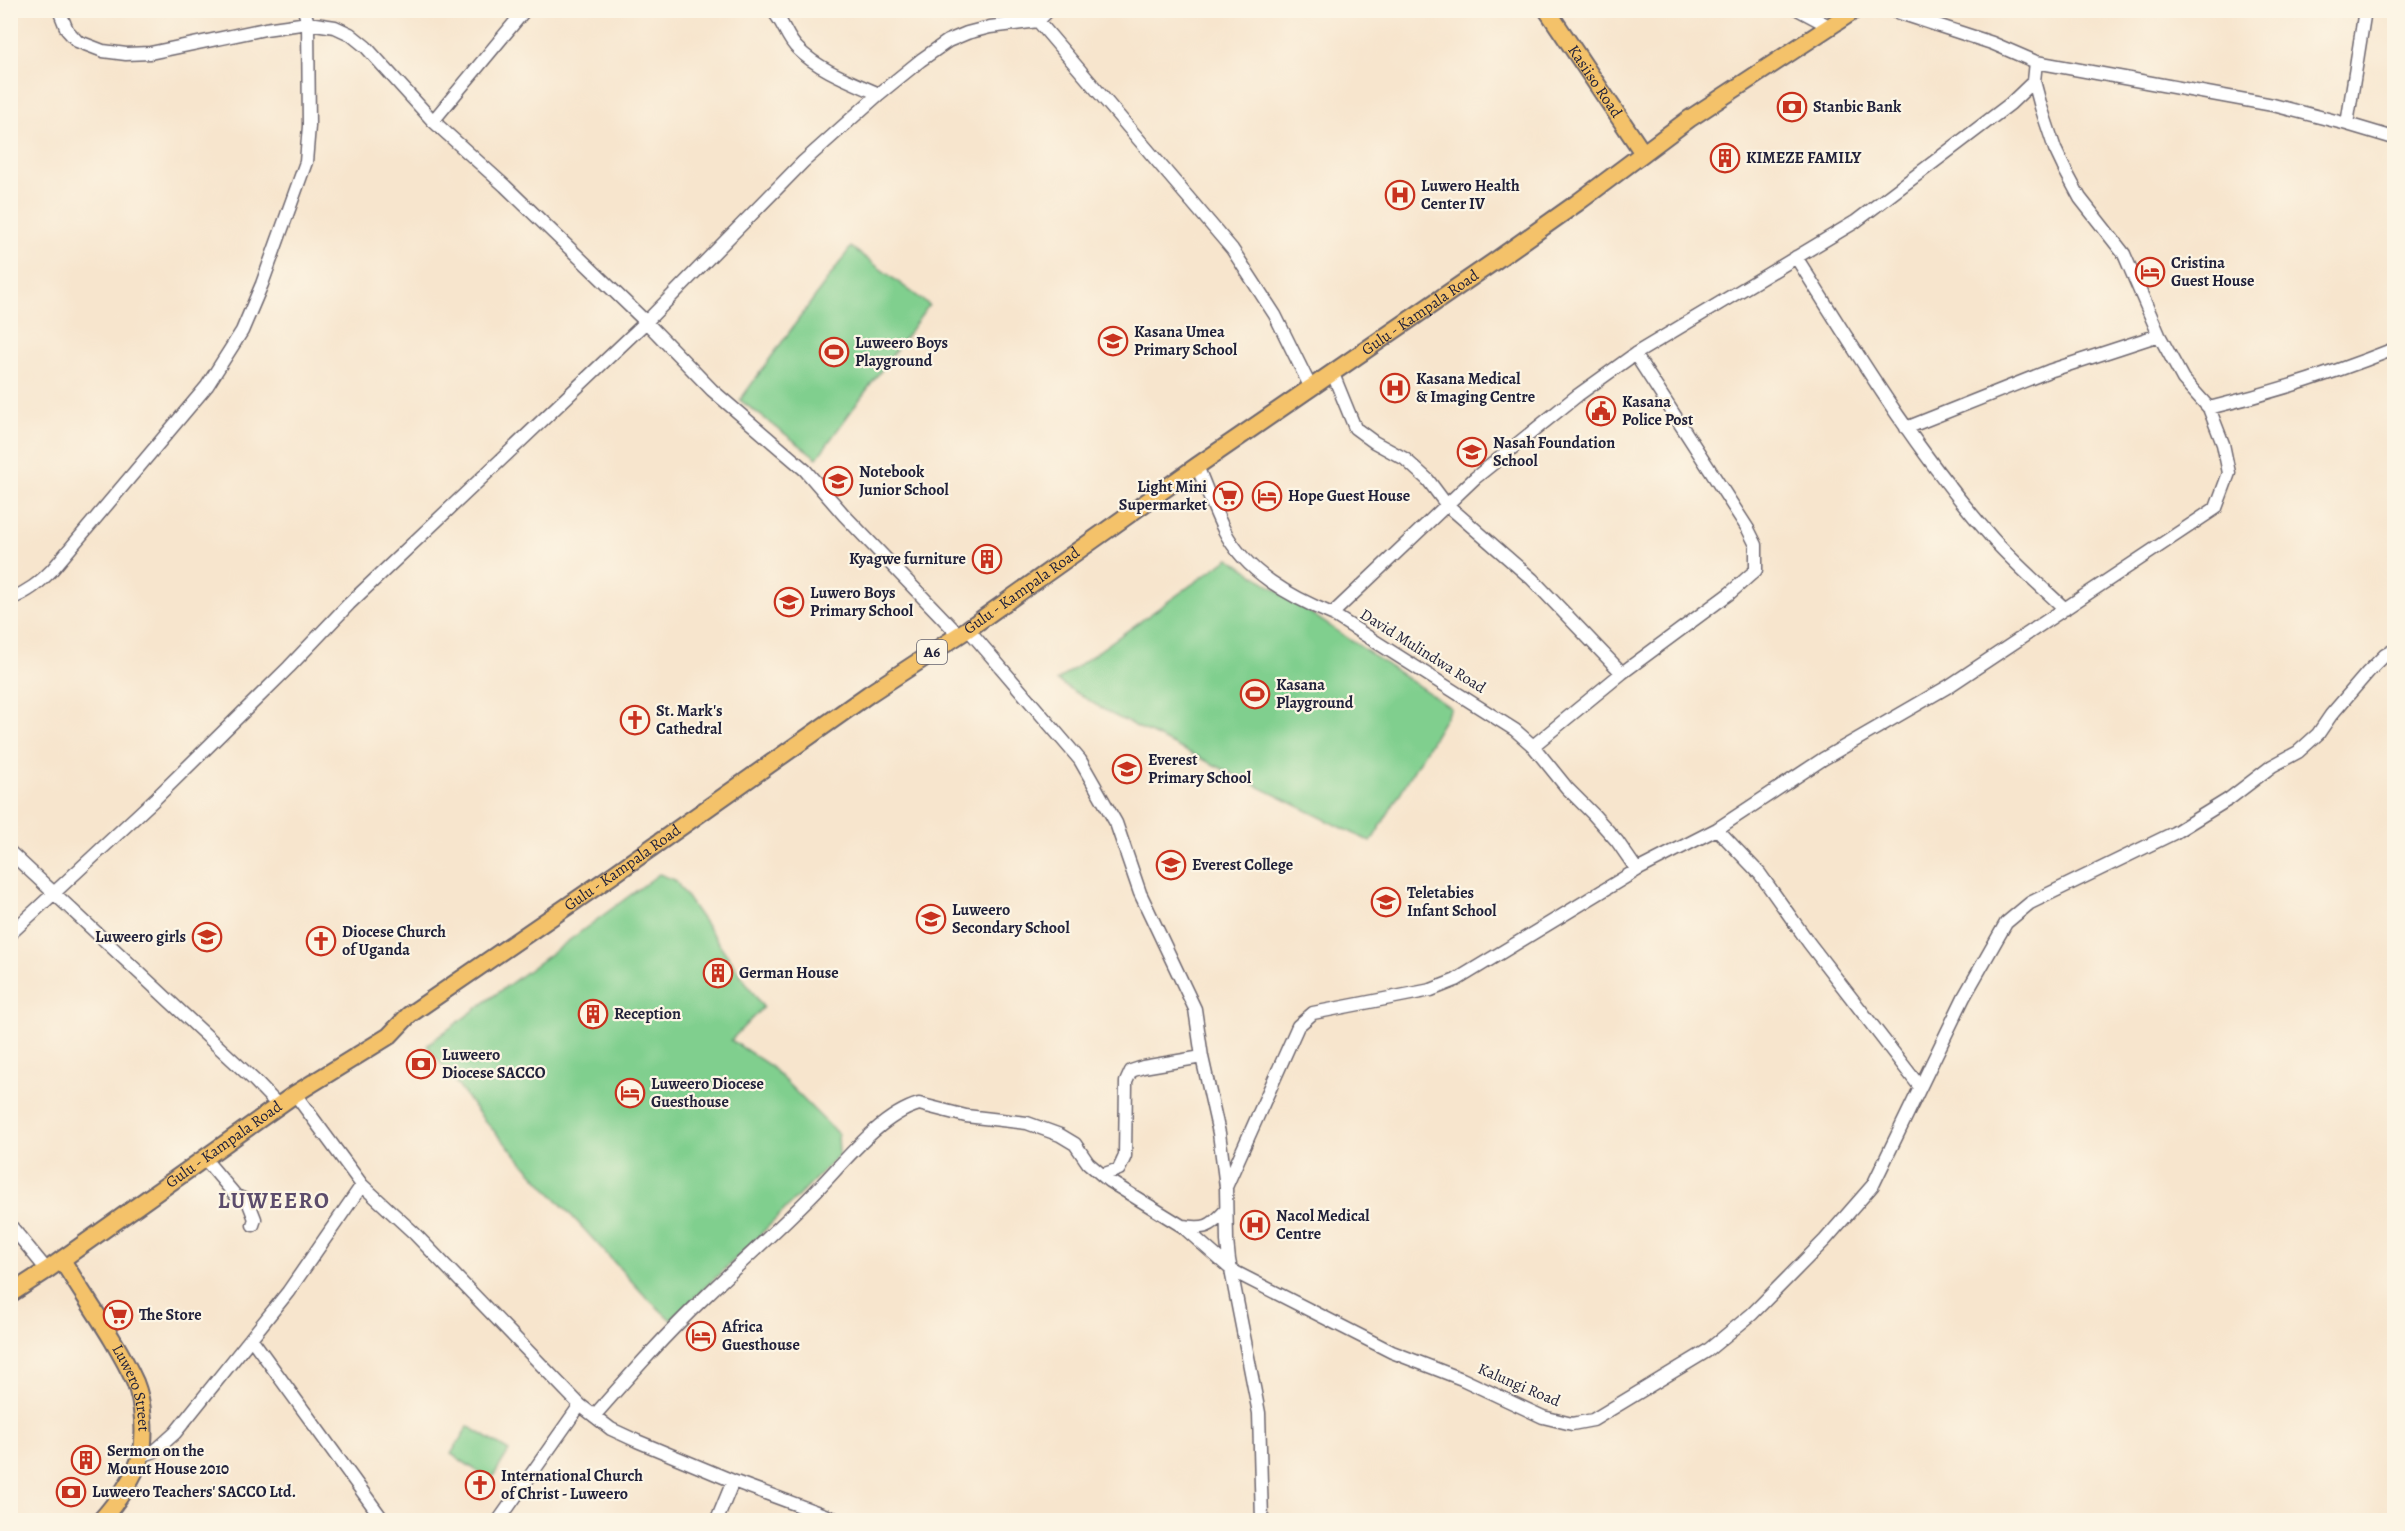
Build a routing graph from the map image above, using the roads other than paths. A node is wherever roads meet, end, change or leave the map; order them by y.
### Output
1 (59, 10) edge
2 (304, 10) edge
3 (525, 10) edge
4 (772, 10) edge
5 (1049, 10) edge
6 (1547, 10) edge
7 (1798, 10) edge
8 (1855, 10) edge
9 (1891, 10) edge
10 (2365, 10) edge
11 (1038, 21) junction
12 (308, 23) junction
13 (1829, 26) junction
14 (2036, 62) junction
15 (2034, 81) junction
16 (879, 94) junction
17 (433, 121) junction
18 (2347, 124) junction
19 (2394, 138) edge
20 (1642, 153) junction
21 (1796, 257) junction
22 (646, 322) junction
23 (2159, 335) junction
24 (2394, 349) edge
25 (1635, 354) junction
26 (1333, 374) junction
27 (1311, 388) junction
28 (2209, 408) junction
29 (1906, 428) junction
30 (1197, 466) junction
31 (1446, 504) junction
32 (10, 599) edge
33 (2065, 609) junction
34 (1332, 614) junction
35 (963, 631) junction
36 (2394, 650) edge
37 (1623, 673) junction
38 (1533, 746) junction
39 (1717, 829) junction
40 (10, 852) edge
41 (1637, 870) junction
42 (54, 895) junction
43 (10, 934) edge
44 (1202, 1058) junction
45 (1920, 1087) junction
46 (295, 1094) junction
47 (279, 1107) junction
48 (204, 1158) junction
49 (1102, 1175) junction
50 (362, 1185) junction
51 (1226, 1187) junction
52 (1226, 1210) junction
53 (10, 1225) edge
54 (253, 1225) dead end
55 (1182, 1226) junction
56 (62, 1260) junction
57 (47, 1270) junction
58 (1233, 1271) junction
59 (10, 1294) edge
60 (250, 1338) junction
61 (580, 1406) junction
62 (594, 1416) junction
63 (141, 1456) junction
64 (733, 1481) junction
65 (101, 1521) edge
66 (383, 1521) edge
67 (499, 1521) edge
68 (717, 1521) edge
69 (838, 1521) edge
70 (1262, 1521) edge

1 - 12 street
2 - 12 street
3 - 17 street
4 - 16 street
5 - 11 street
6 - 20 main road, Kasiiso Road
7 - 13 street
8 - 13 main road, Gulu - Kampala Road / A6
9 - 14 street
10 - 18 street
11 - 16 street
11 - 27 street
12 - 17 street
12 - 32 street
13 - 20 main road, Gulu - Kampala Road / A6
14 - 15 street
14 - 18 street
15 - 21 street
15 - 23 street
16 - 22 street
17 - 22 street
18 - 19 street
20 - 26 main road, Gulu - Kampala Road / A6
21 - 25 street
21 - 29 street
22 - 35 street
22 - 42 street
23 - 28 street
23 - 29 street
24 - 28 street
25 - 31 street
25 - 37 street
26 - 27 main road, Gulu - Kampala Road / A6
26 - 31 street
27 - 30 main road, Gulu - Kampala Road / A6
28 - 33 street
29 - 33 street
30 - 34 street, David Mulindwa Road
30 - 35 main road, Gulu - Kampala Road / A6
31 - 34 street
31 - 37 street
33 - 39 street
34 - 38 street, David Mulindwa Road
35 - 44 street
35 - 46 main road, Gulu - Kampala Road / A6
36 - 45 street, Kalungi Road
37 - 38 street
38 - 41 street, David Mulindwa Road
39 - 41 street
39 - 45 street
40 - 42 street
41 - 51 street
42 - 43 street
42 - 47 street
44 - 49 street
44 - 51 street
45 - 58 street, Kalungi Road
46 - 47 main road, Gulu - Kampala Road / A6
46 - 50 street
47 - 48 main road, Gulu - Kampala Road / A6
48 - 54 street
48 - 56 main road, Gulu - Kampala Road / A6
49 - 55 street, Kalungi Road
49 - 62 street, Kalungi Road
50 - 60 street
50 - 61 street
51 - 52 street
52 - 55 street
52 - 58 street
53 - 57 street
55 - 58 street, Kalungi Road
56 - 57 main road, Gulu - Kampala Road / A6
56 - 63 main road, Luwero Street
57 - 59 main road, Gulu - Kampala Road / A6
58 - 70 street
60 - 63 street
60 - 66 street
61 - 62 street
61 - 67 street
62 - 64 street
63 - 65 main road, Luwero Street
64 - 68 street
64 - 69 street

